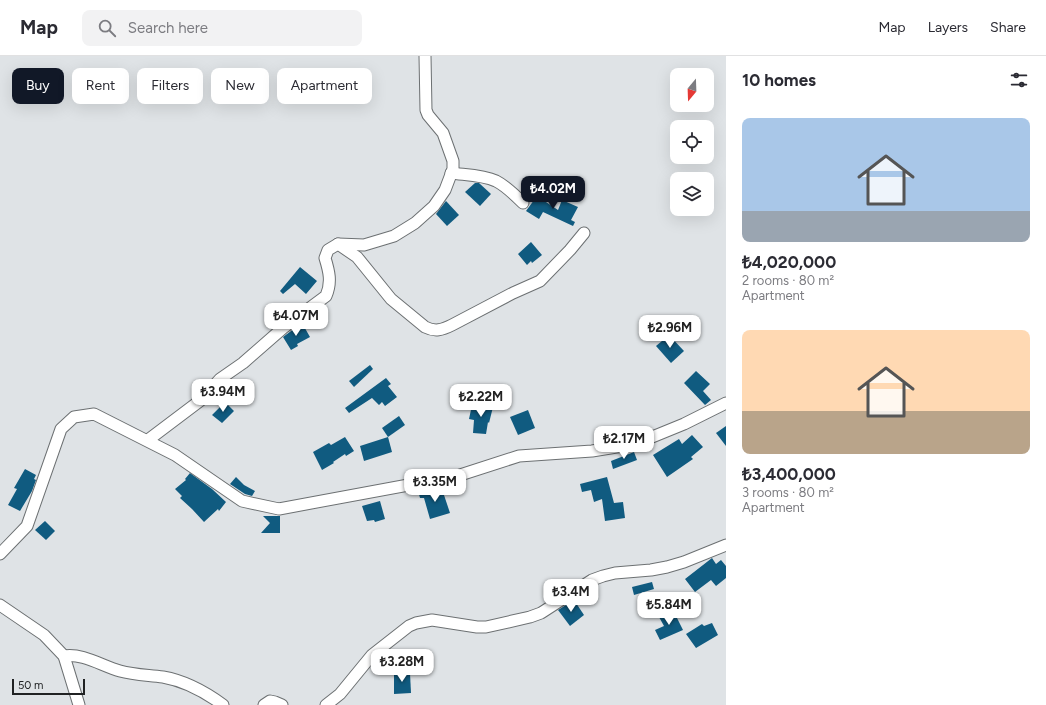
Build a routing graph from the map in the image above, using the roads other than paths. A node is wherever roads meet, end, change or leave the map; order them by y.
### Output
1 (425, 56) edge
2 (452, 173) junction
3 (523, 203) dead end
4 (584, 233) dead end
5 (338, 244) junction
6 (726, 403) edge
7 (148, 440) junction
8 (726, 545) edge
9 (0, 554) edge
10 (0, 605) edge
11 (64, 656) junction
12 (79, 705) edge
13 (223, 705) edge
14 (264, 705) edge
15 (282, 705) edge
16 (326, 705) edge

1 - 2 street
2 - 3 street
2 - 5 street
4 - 5 street
5 - 7 street
6 - 7 street
7 - 9 street
8 - 16 street
10 - 11 street
11 - 12 street
11 - 13 street
14 - 15 street

